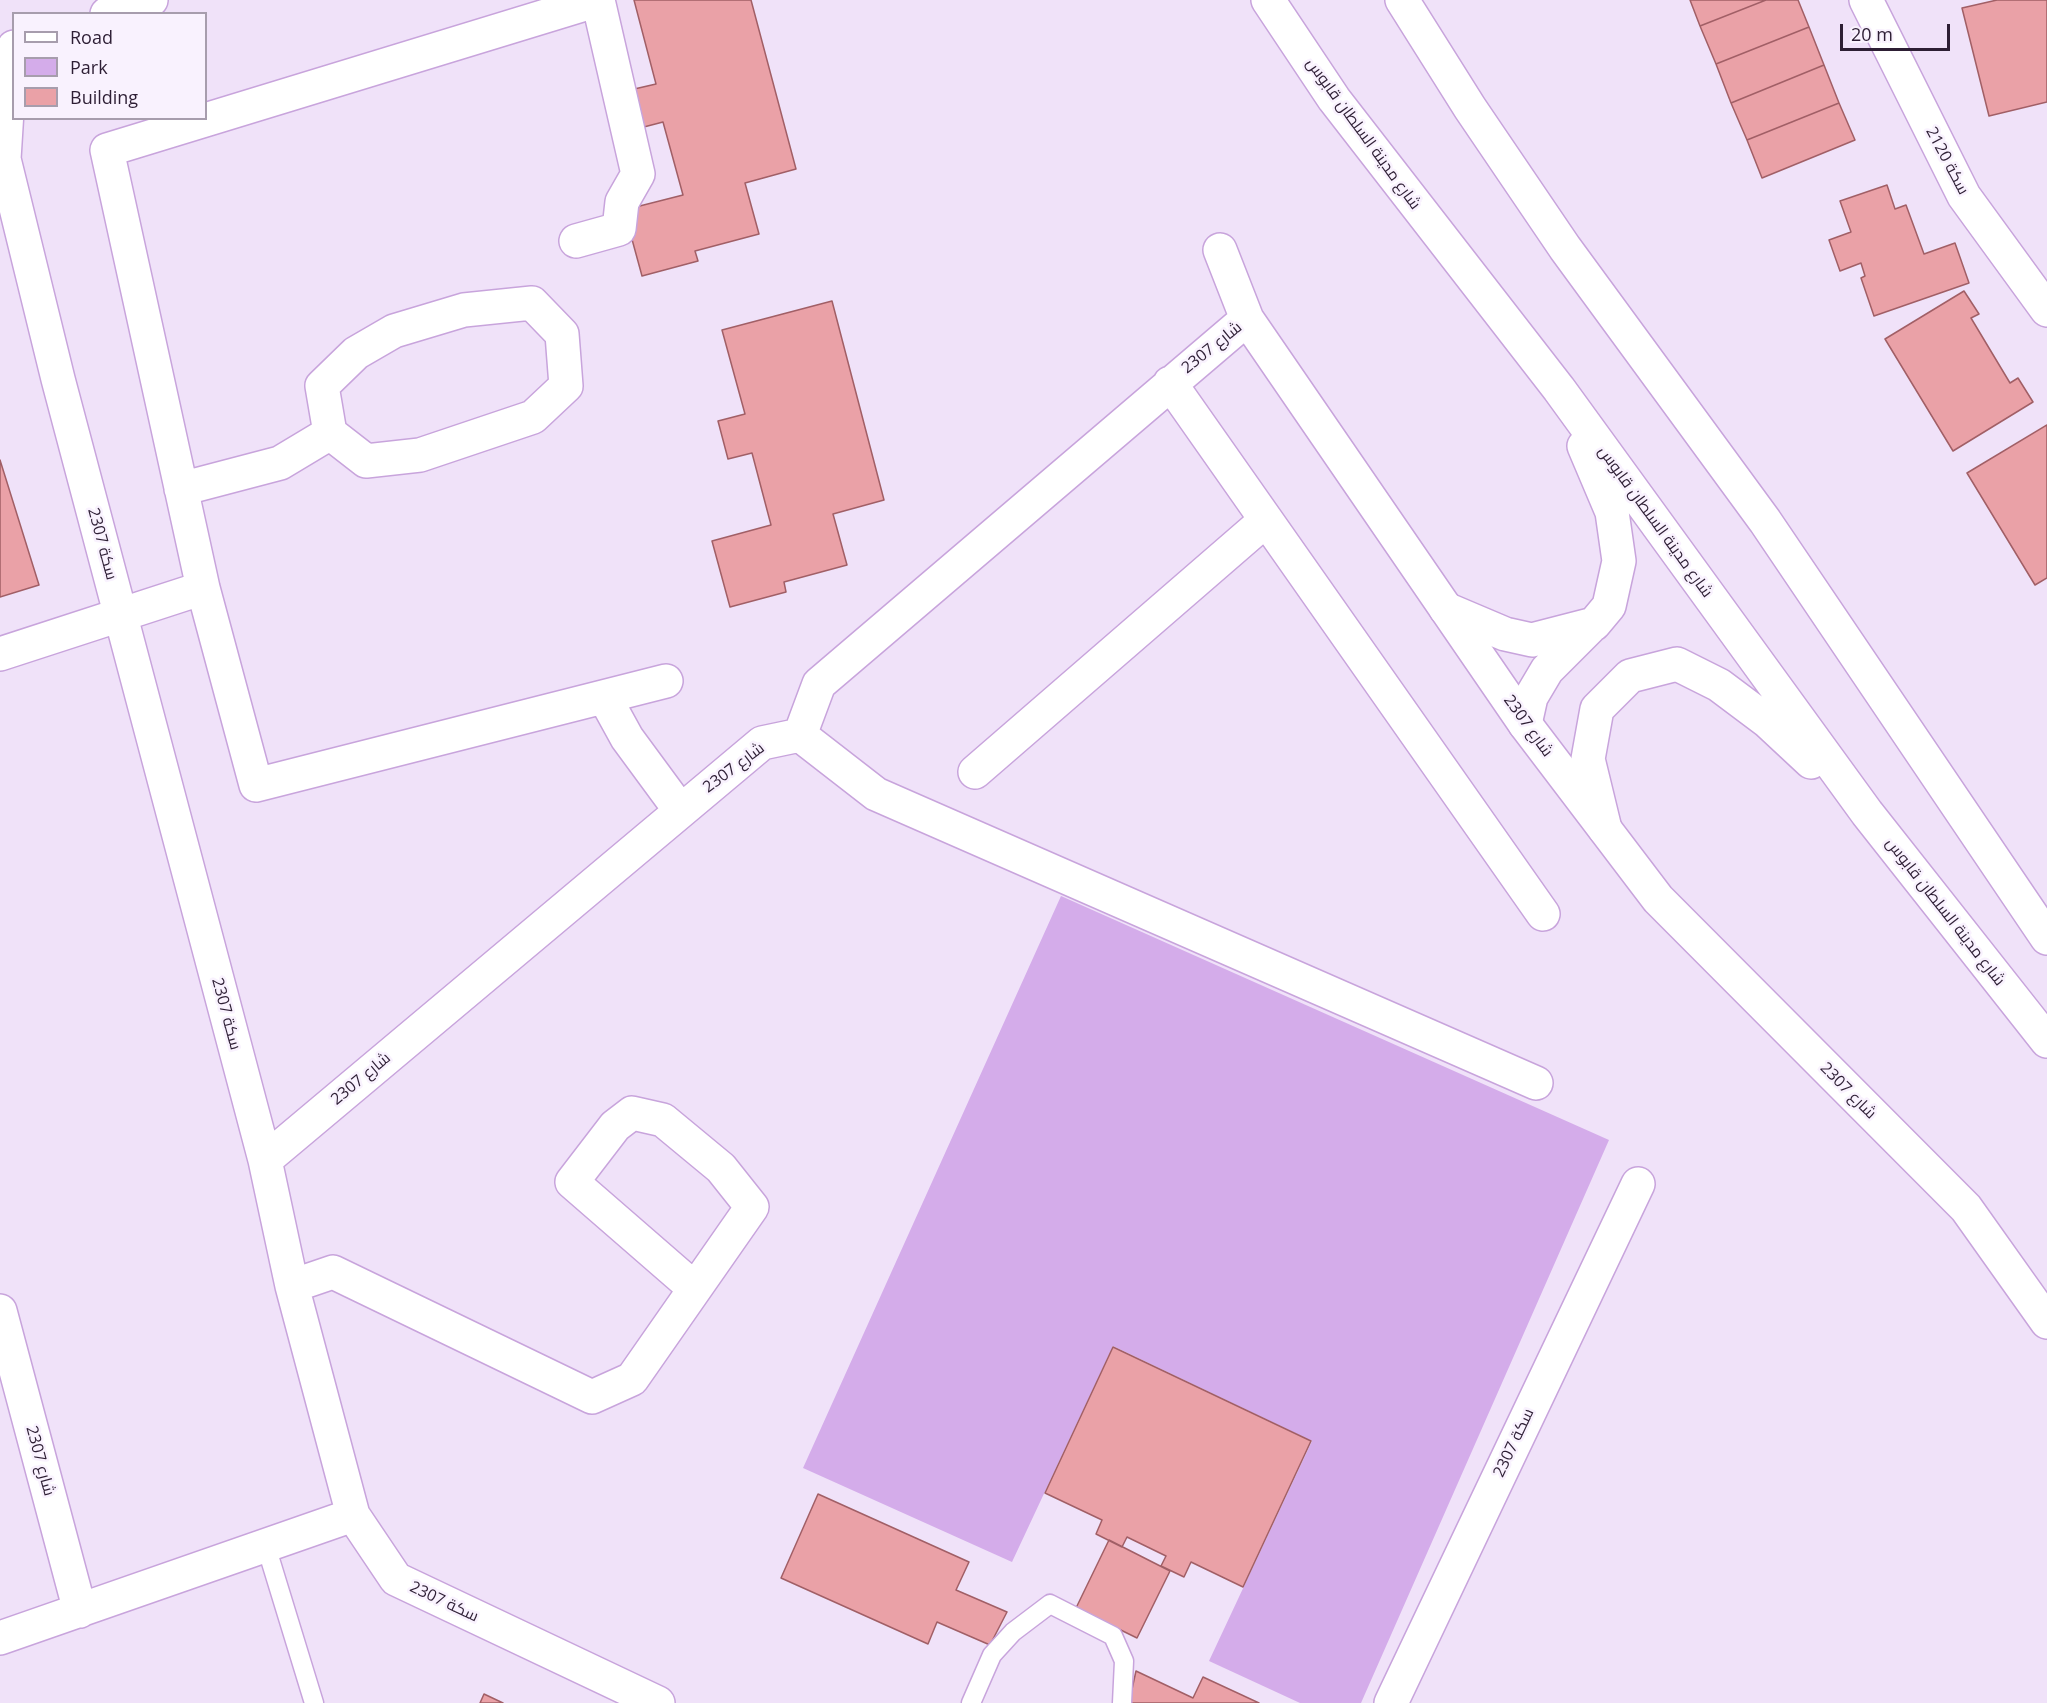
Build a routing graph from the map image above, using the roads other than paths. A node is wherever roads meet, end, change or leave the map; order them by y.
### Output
1 (151, 0) edge
2 (1268, 0) edge
3 (1402, 0) edge
4 (1872, 1) edge
5 (113, 12) edge
6 (12, 49) edge
7 (0, 69) edge
8 (0, 81) edge
9 (207, 119) edge
10 (205, 120) edge
11 (2, 157) edge
12 (576, 241) dead end
13 (1220, 250) dead end
14 (2047, 310) edge
15 (1247, 319) junction
16 (1170, 382) junction
17 (1559, 389) junction
18 (330, 433) junction
19 (181, 489) junction
20 (1266, 520) junction
21 (203, 588) junction
22 (1446, 609) junction
23 (121, 613) junction
24 (1594, 624) junction
25 (0, 654) edge
26 (666, 681) dead end
27 (605, 698) junction
28 (1525, 724) junction
29 (800, 735) junction
30 (975, 772) dead end
31 (680, 810) junction
32 (1867, 813) junction
33 (1605, 830) junction
34 (1543, 914) dead end
35 (2047, 938) edge
36 (2047, 1041) edge
37 (1536, 1083) dead end
38 (265, 1160) junction
39 (1638, 1184) dead end
40 (292, 1286) junction
41 (694, 1287) junction
42 (0, 1311) edge
43 (2047, 1322) edge
44 (353, 1515) junction
45 (266, 1546) junction
46 (80, 1611) junction
47 (0, 1638) edge
48 (314, 1703) edge
49 (658, 1703) edge
50 (971, 1703) edge
51 (1122, 1703) edge
52 (1391, 1703) edge

1 - 5 street
2 - 17 street, شارع مدينة السلطان قابوس
3 - 35 street
4 - 14 street, سكة 2120
6 - 7 street
8 - 11 street, سكة 2307
9 - 12 street
10 - 19 street
11 - 23 street, سكة 2307
13 - 15 street
15 - 16 street, 2307 شارع
15 - 22 street, 2307 شارع
16 - 20 street
16 - 29 street, 2307 شارع
17 - 24 street
17 - 32 street, شارع مدينة السلطان قابوس
18 - 18 street
18 - 19 street
19 - 21 street
20 - 30 street
20 - 34 street
21 - 23 street
21 - 27 street
22 - 24 street
22 - 28 street, 2307 شارع
23 - 25 street
23 - 38 street, سكة 2307
24 - 28 street
26 - 27 street
27 - 31 street
28 - 33 street, 2307 شارع
29 - 31 street, 2307 شارع
29 - 37 street
31 - 38 street, 2307 شارع
32 - 33 street
32 - 36 street, شارع مدينة السلطان قابوس
33 - 43 street, 2307 شارع
38 - 40 street, سكة 2307
39 - 52 street, سكة 2307
40 - 41 street
40 - 44 street, سكة 2307
41 - 41 street
42 - 46 street, 2307 شارع
44 - 45 street
44 - 49 street, سكة 2307
45 - 46 street
45 - 48 lane
46 - 47 street
50 - 51 lane

